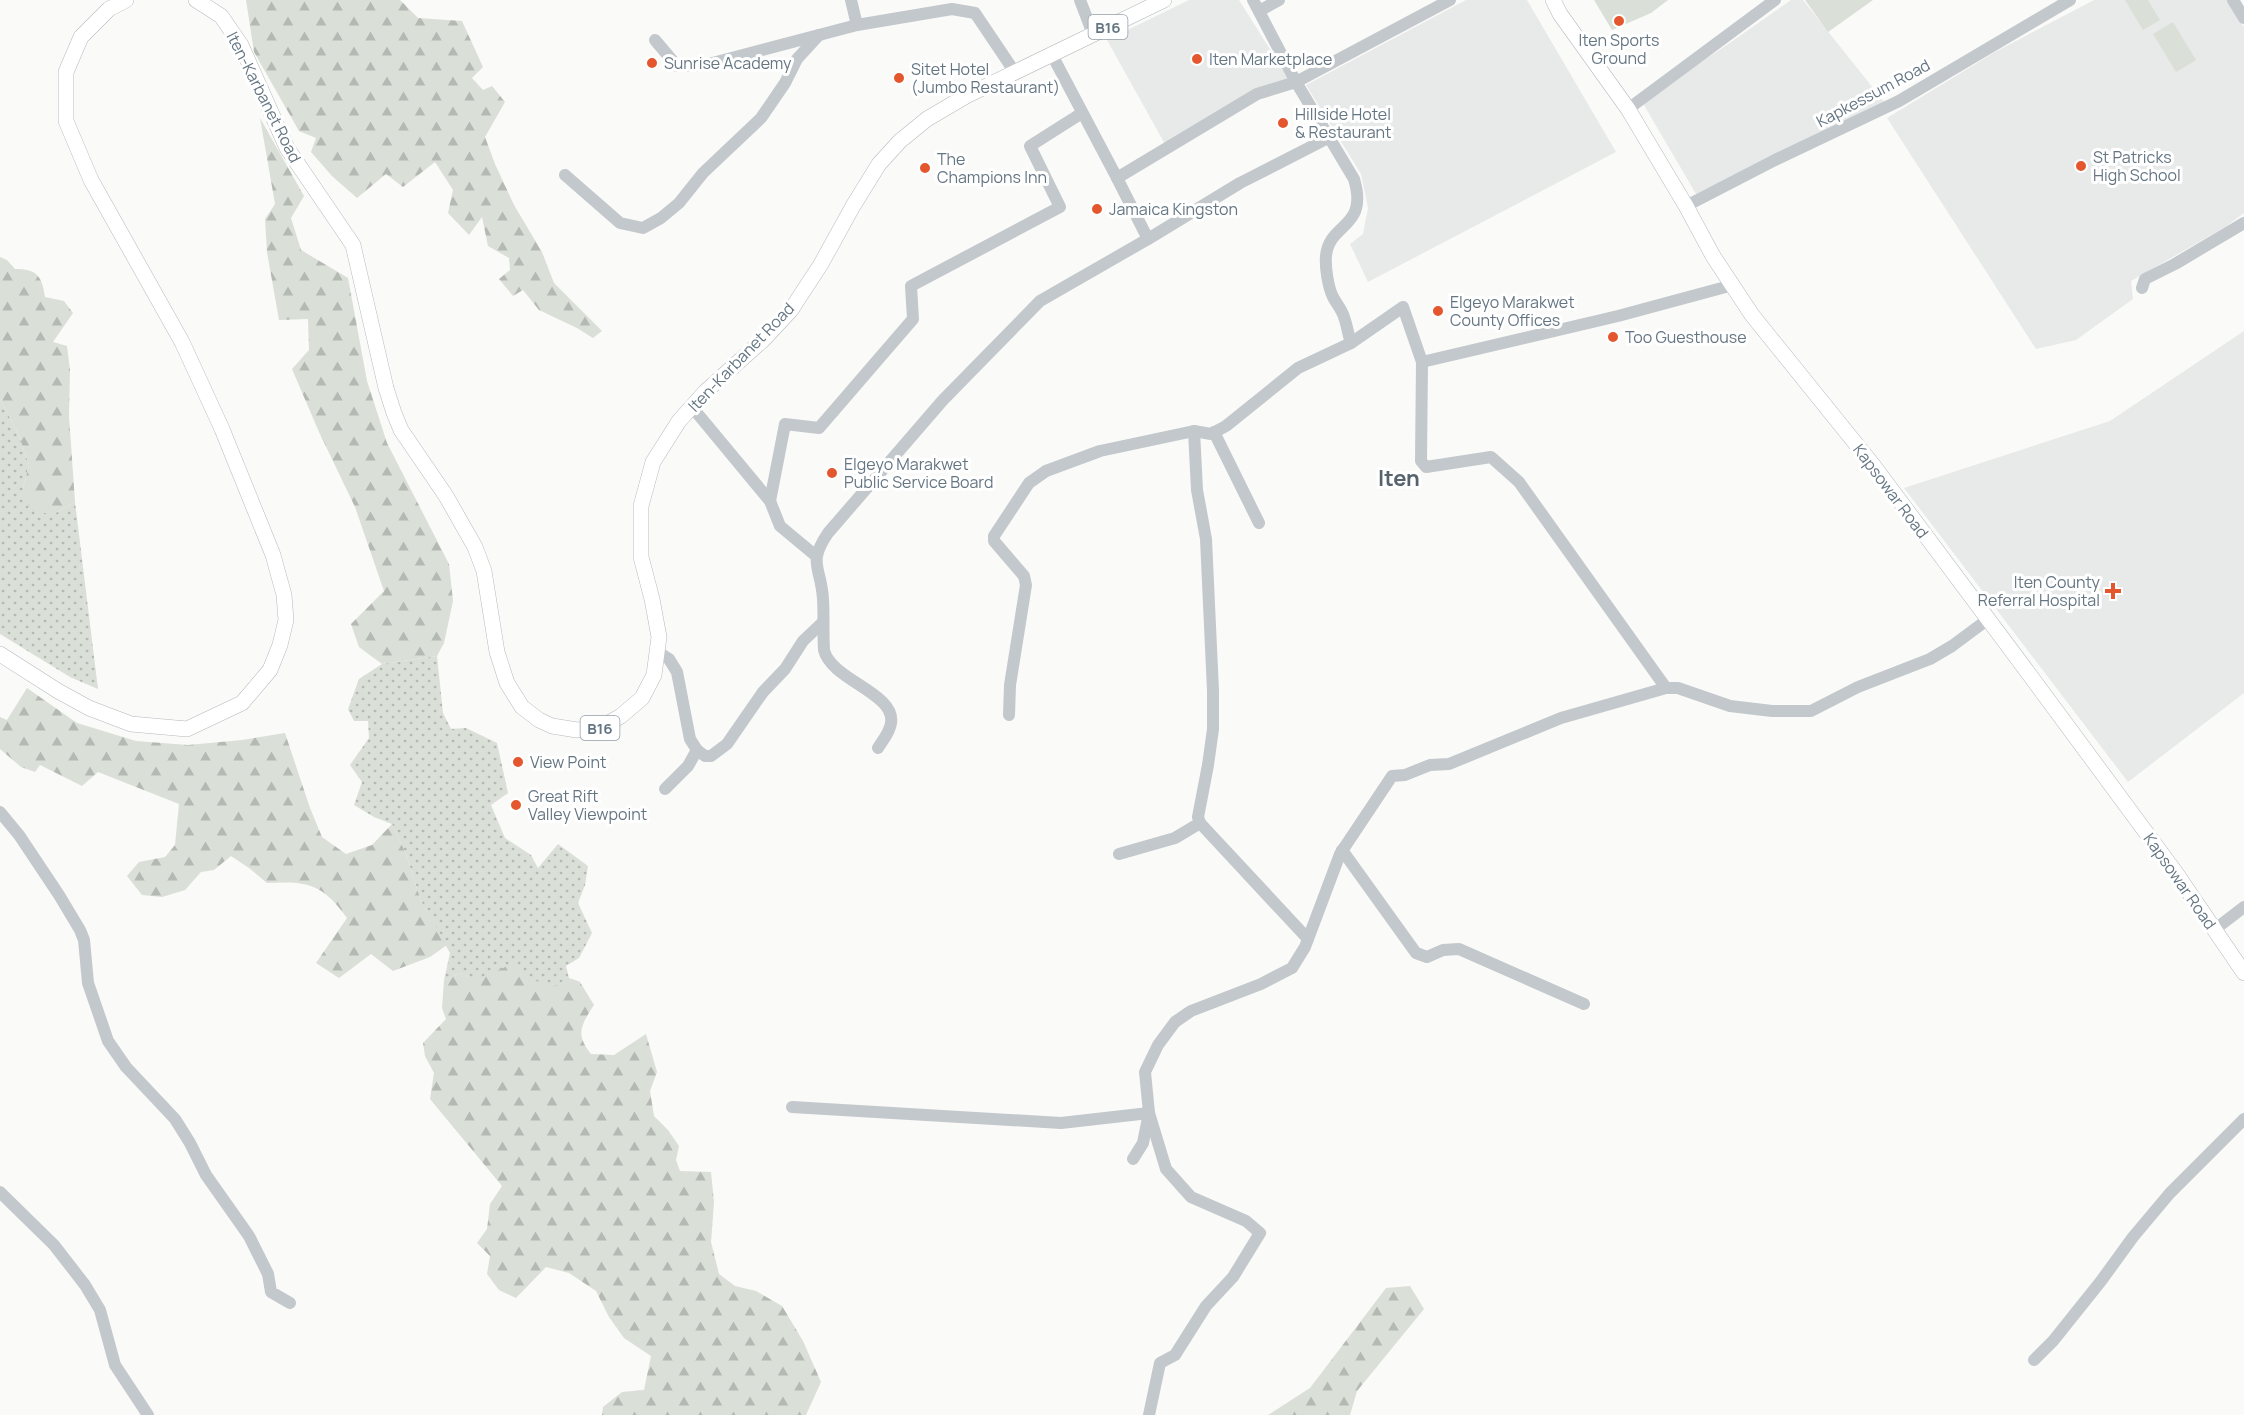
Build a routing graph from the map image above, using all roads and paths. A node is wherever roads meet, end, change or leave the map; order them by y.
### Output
1 (126, 0) edge
2 (196, 0) edge
3 (851, 0) edge
4 (1080, 0) edge
5 (1164, 0) edge
6 (1279, 0) edge
7 (1450, 0) edge
8 (1553, 0) edge
9 (1775, 0) edge
10 (2070, 0) edge
11 (2233, 0) edge
12 (1256, 5) edge
13 (976, 6) edge
14 (2244, 18) edge
15 (857, 25) junction
16 (1093, 34) junction
17 (819, 35) junction
18 (655, 40) dead end
19 (1051, 54) junction
20 (1014, 71) junction
21 (1296, 82) junction
22 (1628, 109) junction
23 (1082, 113) junction
24 (1330, 137) junction
25 (565, 175) dead end
26 (1117, 178) junction
27 (1686, 206) junction
28 (2244, 223) edge
29 (1148, 239) junction
30 (1733, 285) junction
31 (2142, 288) dead end
32 (1351, 343) junction
33 (1422, 362) junction
34 (692, 407) junction
35 (1194, 431) junction
36 (1214, 432) junction
37 (770, 501) junction
38 (1259, 523) dead end
39 (816, 556) junction
40 (1987, 620) junction
41 (823, 622) junction
42 (658, 652) junction
43 (0, 654) edge
44 (1666, 688) junction
45 (1009, 715) dead end
46 (878, 748) dead end
47 (697, 750) junction
48 (665, 789) dead end
49 (0, 812) edge
50 (1200, 824) junction
51 (1342, 850) junction
52 (1119, 854) dead end
53 (2244, 907) edge
54 (2214, 930) junction
55 (1308, 939) junction
56 (2244, 973) edge
57 (1584, 1004) dead end
58 (792, 1107) dead end
59 (1149, 1113) junction
60 (2244, 1119) edge
61 (1133, 1159) dead end
62 (0, 1192) edge
63 (290, 1303) dead end
64 (2034, 1359) dead end
65 (148, 1415) edge
66 (1149, 1415) edge

1 - 43 main road
2 - 42 main road, Iten-Karbanet Road / B16
3 - 15 street
4 - 16 street
5 - 16 main road, B16
6 - 12 street
7 - 21 street
8 - 22 main road, Kapsowar Road
9 - 22 street
10 - 27 street, Kapkessum Road
11 - 14 street
12 - 21 street
13 - 15 street
13 - 20 street
15 - 17 street
16 - 19 main road, B16
17 - 18 street
17 - 25 street
19 - 20 main road, Iten-Karbanet Road / B16
19 - 23 street
20 - 34 main road, Iten-Karbanet Road / B16
21 - 24 street
21 - 26 street
22 - 27 main road, Kapsowar Road
23 - 26 street
23 - 37 street
24 - 29 street
24 - 32 street
26 - 29 street
27 - 30 main road, Kapsowar Road
28 - 31 street
29 - 39 street
30 - 33 street
30 - 40 main road, Kapsowar Road
32 - 33 street
32 - 36 street
33 - 44 street
34 - 37 street
34 - 42 main road, Iten-Karbanet Road / B16
35 - 36 street
35 - 45 street
35 - 50 street
36 - 38 street
37 - 39 street
39 - 41 street
40 - 44 street
40 - 54 main road, Kapsowar Road
41 - 46 street
41 - 47 street
42 - 47 street
44 - 51 street
47 - 48 street
49 - 63 street
50 - 52 street
50 - 55 street
51 - 55 street
51 - 57 street
53 - 54 street
54 - 56 main road, Kapsowar Road
55 - 59 street
58 - 59 street
59 - 61 street
59 - 66 street
60 - 64 street
62 - 65 street

